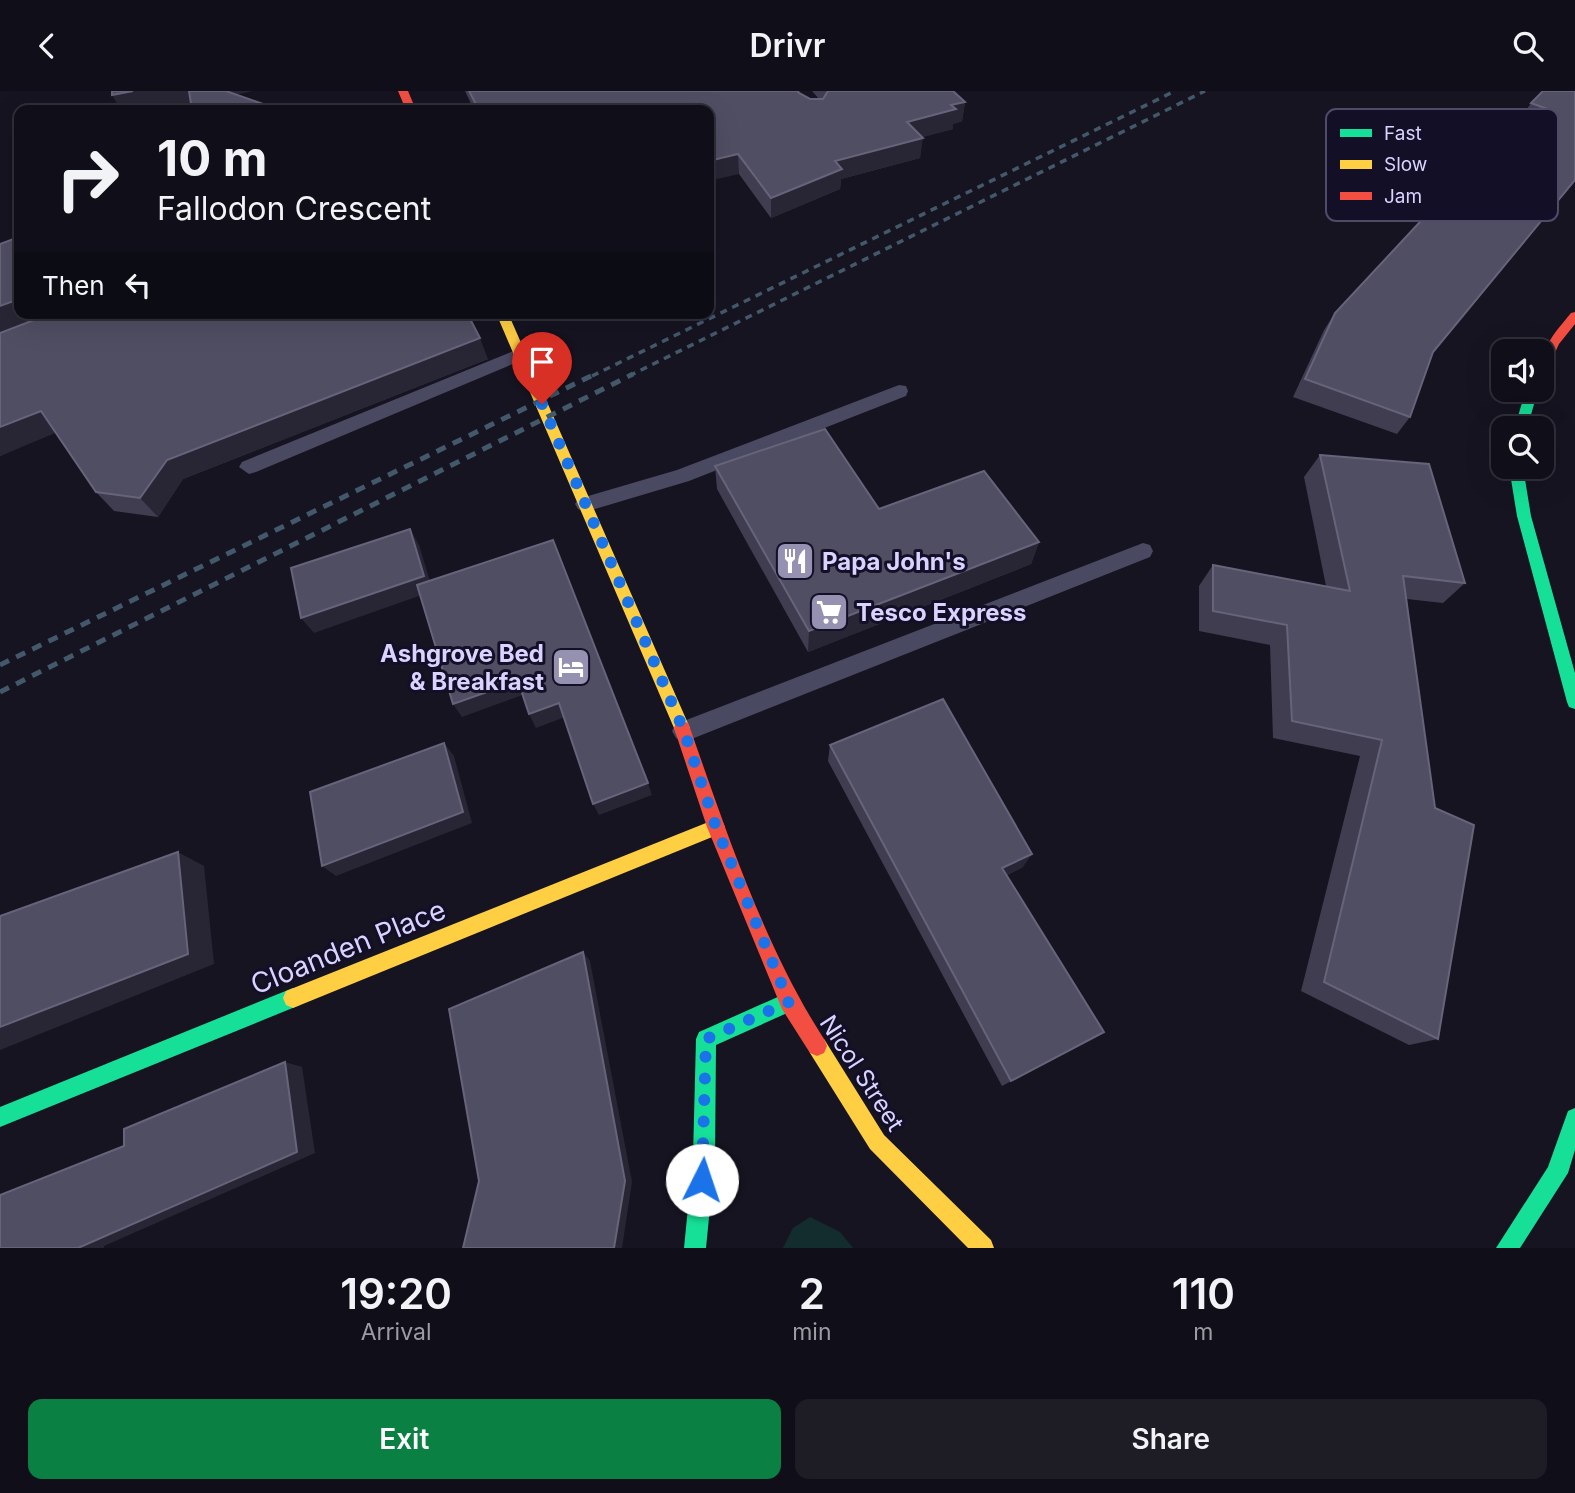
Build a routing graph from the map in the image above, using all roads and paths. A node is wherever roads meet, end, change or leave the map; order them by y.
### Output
1 (1575, 316) edge
2 (505, 319) edge
3 (1554, 343) edge
4 (521, 354) junction
5 (899, 391) dead end
6 (248, 467) dead end
7 (1518, 479) edge
8 (585, 504) junction
9 (1143, 551) dead end
10 (1575, 702) edge
11 (684, 731) junction
12 (716, 827) junction
13 (789, 1002) junction
14 (0, 1117) edge
15 (1575, 1118) edge
16 (695, 1248) edge
17 (983, 1248) edge
18 (1507, 1248) edge

1 - 3 main road
2 - 4 main road, Nicol Street
4 - 6 lane
4 - 8 main road, Nicol Street
5 - 8 lane
7 - 10 main road
8 - 11 main road, Nicol Street
9 - 11 lane
11 - 12 main road, Nicol Street
12 - 13 main road, Nicol Street
12 - 14 main road, Cloanden Place
13 - 16 main road
13 - 17 main road, Nicol Street
15 - 18 main road

